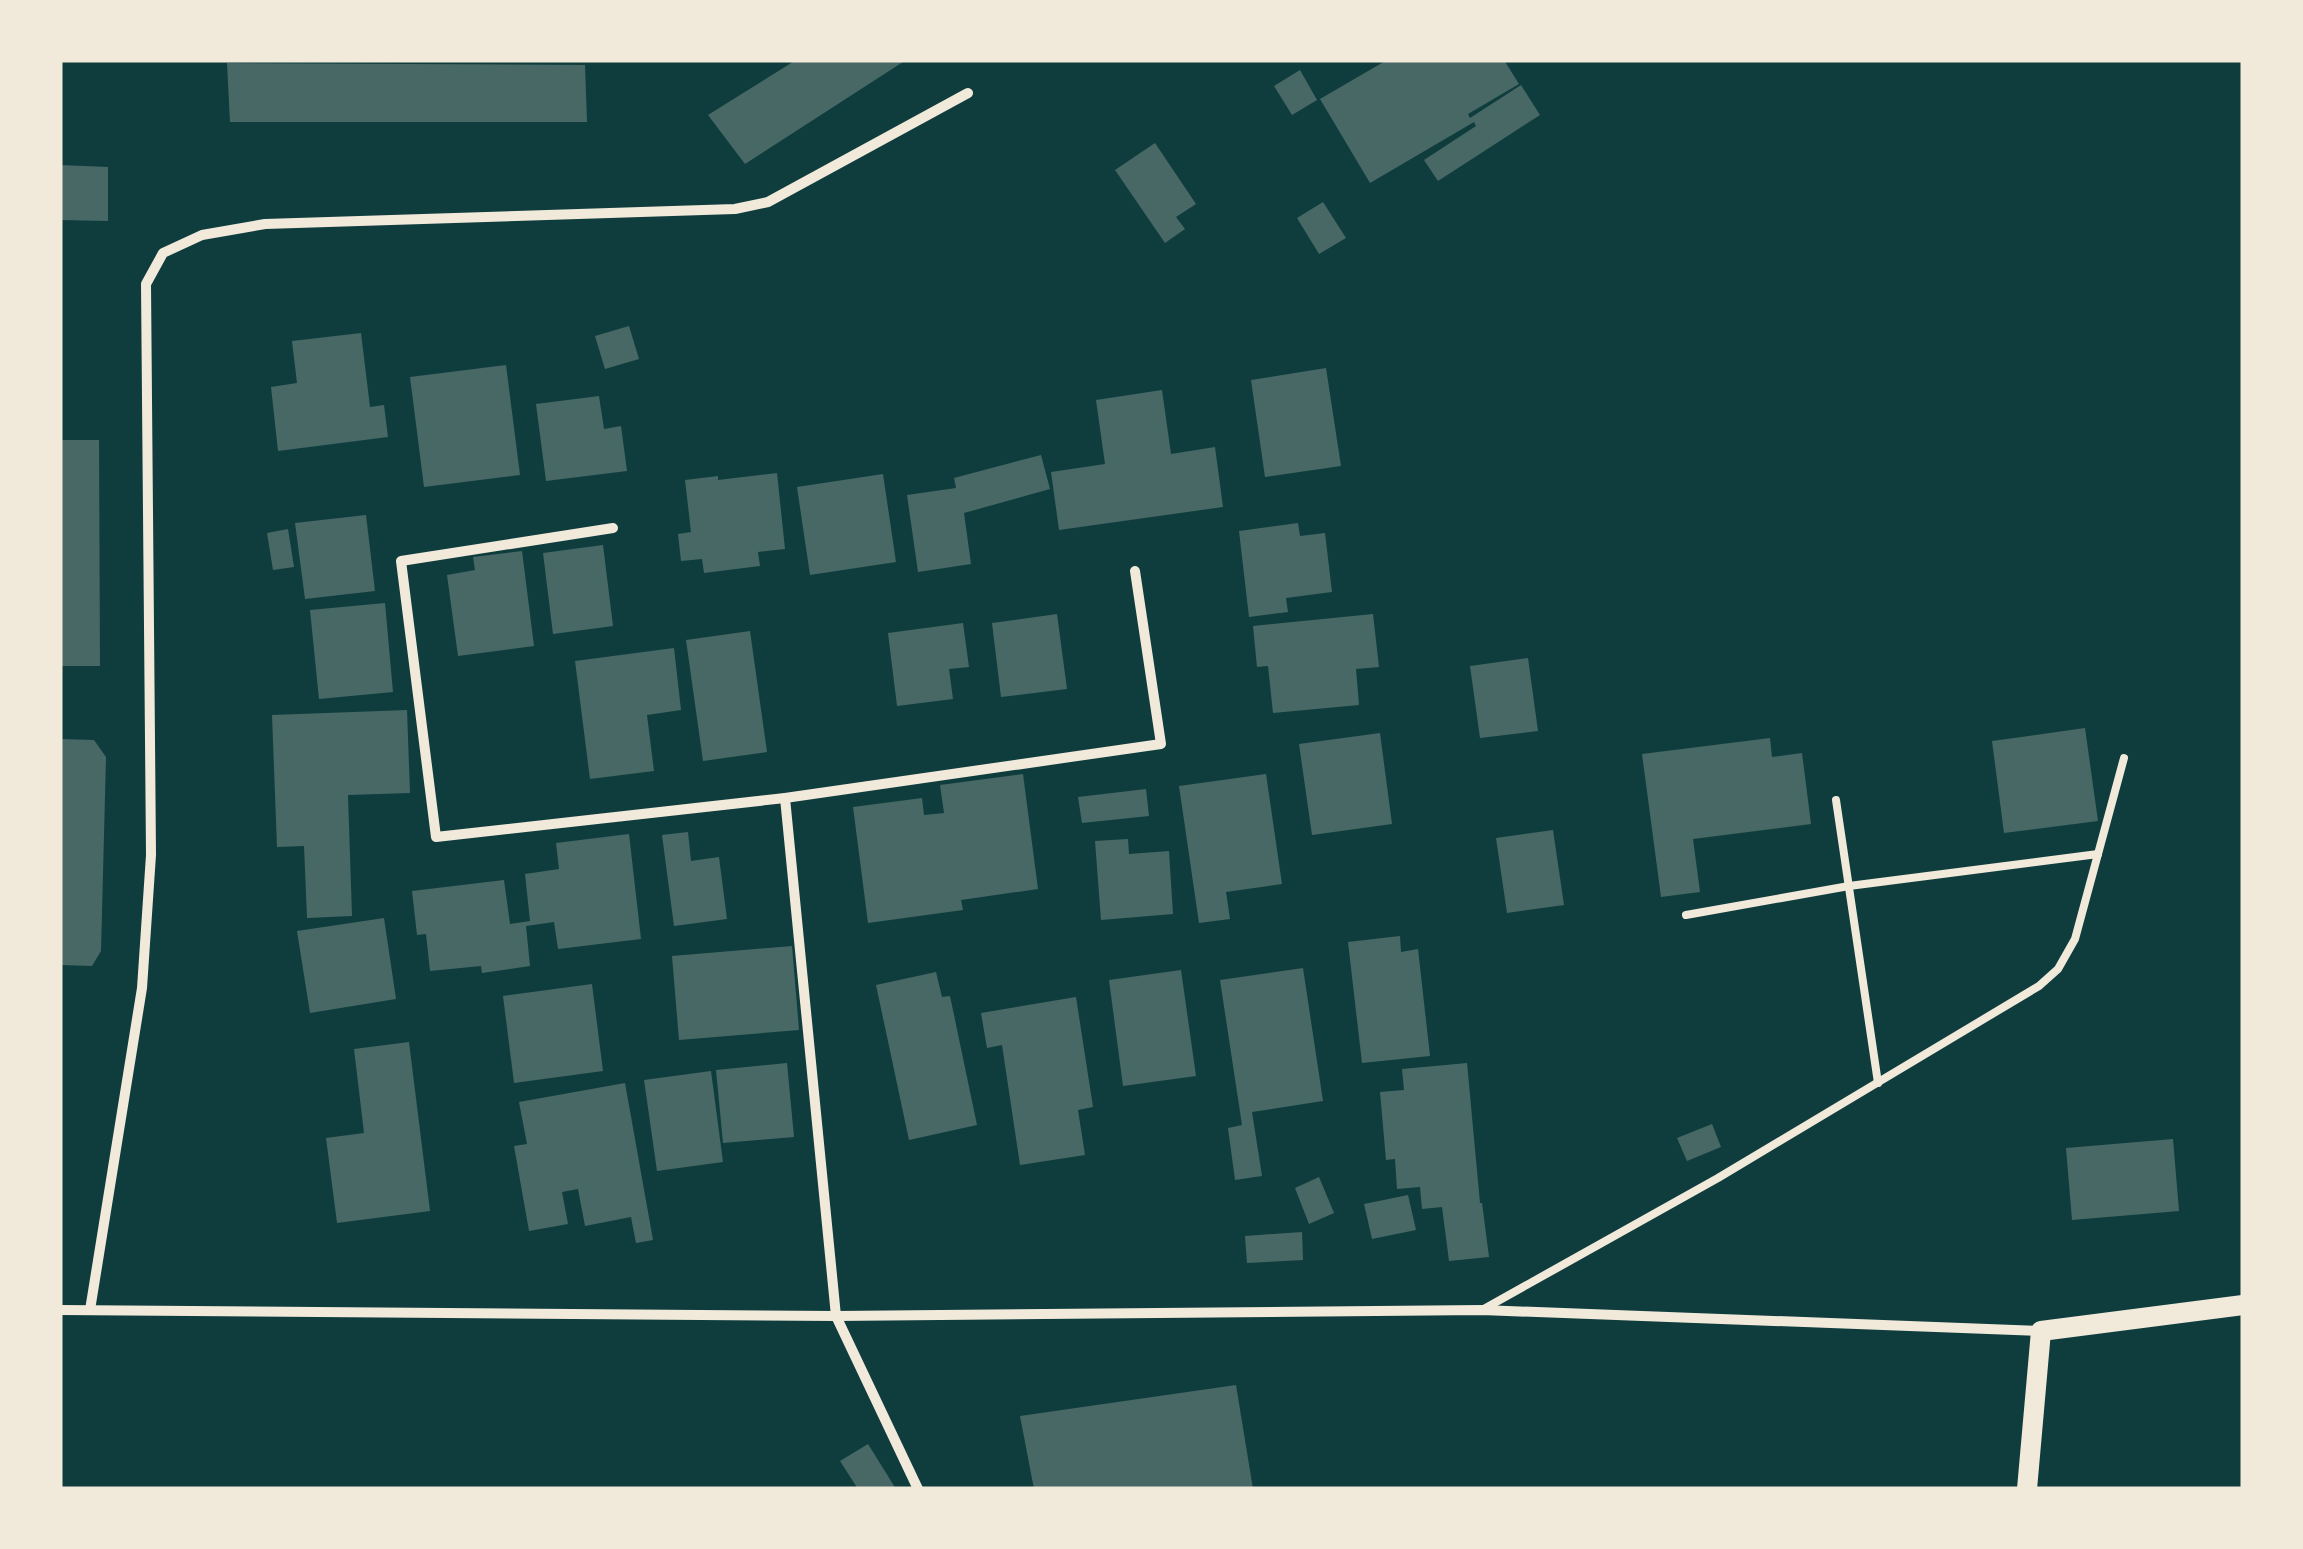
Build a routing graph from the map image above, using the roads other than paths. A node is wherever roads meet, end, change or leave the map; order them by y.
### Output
1 (968, 93) dead end
2 (614, 528) dead end
3 (1135, 571) dead end
4 (2124, 758) dead end
5 (785, 798) junction
6 (1836, 800) dead end
7 (2098, 854) junction
8 (1849, 886) junction
9 (1686, 914) dead end
10 (1878, 1082) junction
11 (2243, 1305) edge
12 (60, 1310) edge
13 (90, 1310) junction
14 (1482, 1310) junction
15 (836, 1316) junction
16 (2041, 1330) junction
17 (918, 1489) edge
18 (2026, 1489) edge

1 - 13 street
2 - 5 street
3 - 5 street
4 - 7 lane
5 - 15 street
6 - 8 lane
7 - 8 lane
7 - 10 lane
8 - 9 lane
8 - 10 lane
10 - 14 lane
11 - 16 main road
12 - 13 street
13 - 15 street
14 - 15 street
14 - 16 street
15 - 17 street
16 - 18 main road

